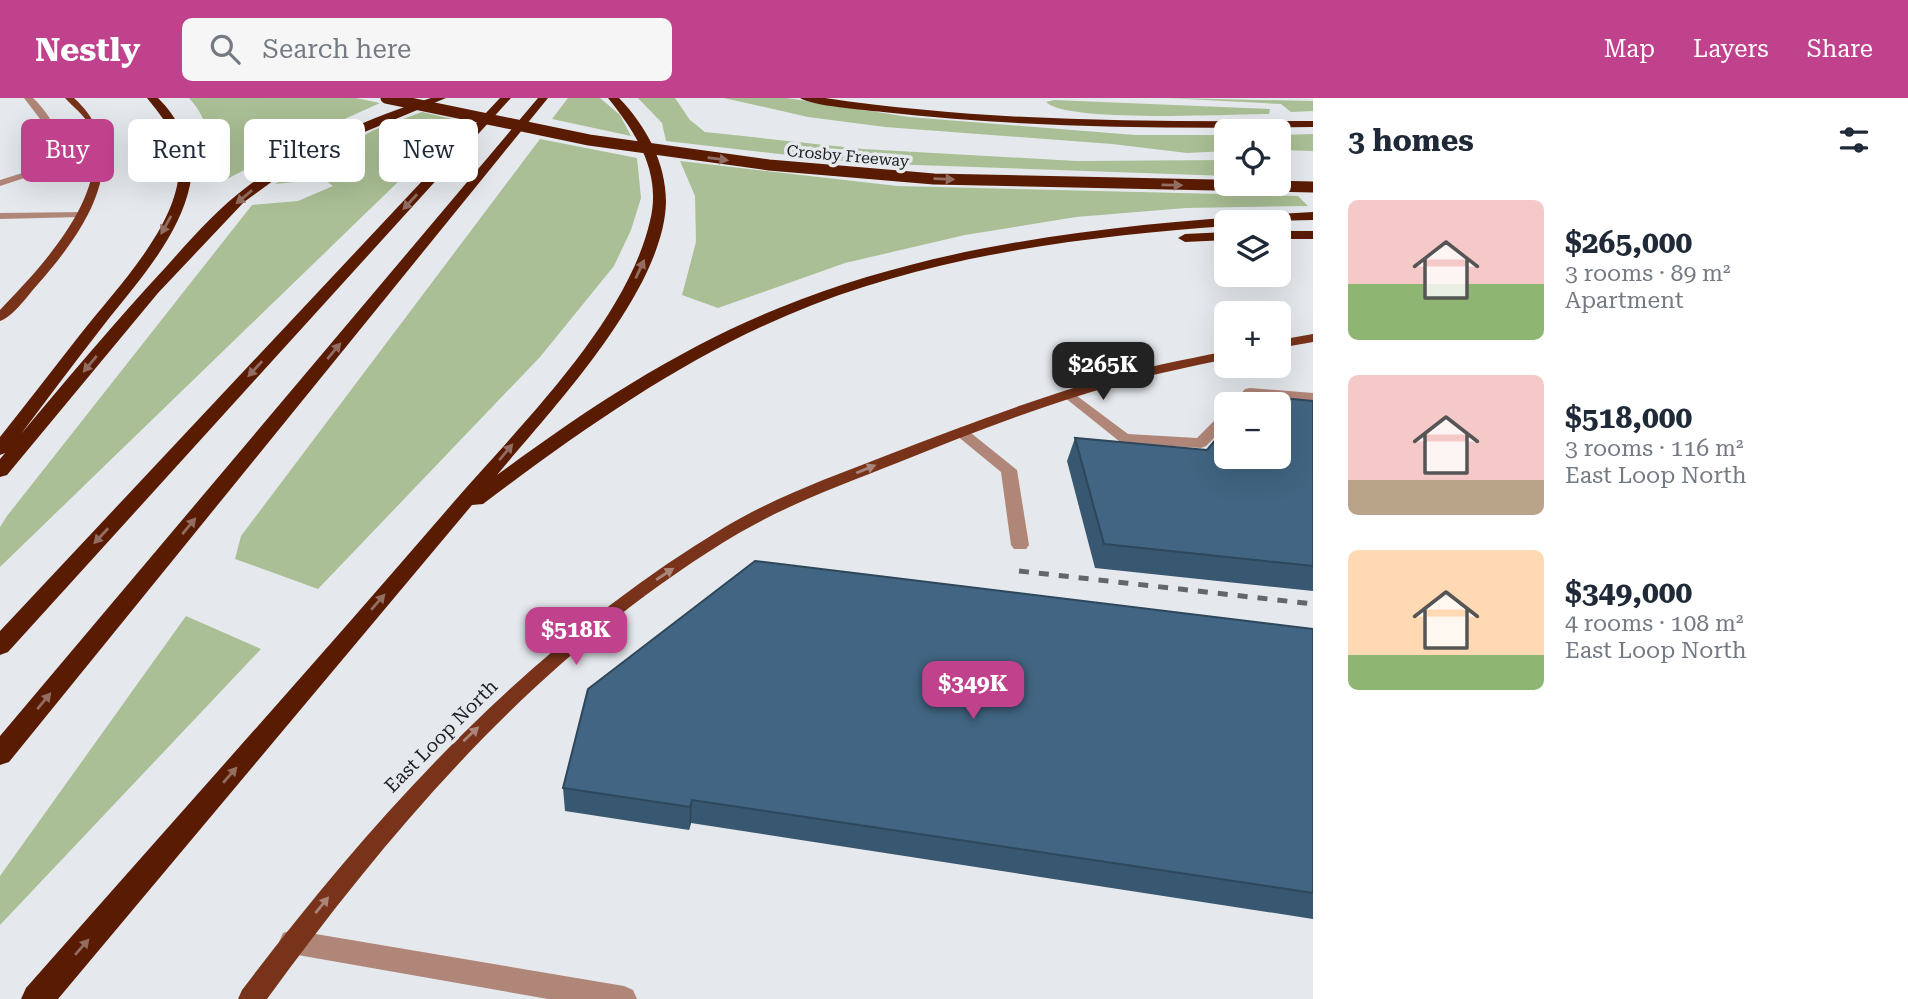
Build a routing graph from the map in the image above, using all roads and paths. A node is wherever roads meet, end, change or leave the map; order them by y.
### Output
1 (28, 98) edge
2 (69, 98) edge
3 (152, 98) edge
4 (386, 98) edge
5 (441, 98) edge
6 (506, 98) edge
7 (543, 98) edge
8 (613, 98) edge
9 (805, 98) edge
10 (1313, 124) edge
11 (0, 183) edge
12 (1313, 187) edge
13 (81, 214) junction
14 (0, 216) edge
15 (1313, 216) edge
16 (1313, 234) edge
17 (1291, 235) edge
18 (1214, 237) edge
19 (884, 276) junction
20 (0, 317) edge
21 (1313, 338) edge
22 (1291, 342) edge
23 (1214, 358) edge
24 (1069, 394) junction
25 (1291, 395) edge
26 (1313, 397) edge
27 (967, 430) junction
28 (1214, 430) edge
29 (0, 449) edge
30 (0, 471) edge
31 (446, 523) junction
32 (1020, 545) dead end
33 (0, 646) edge
34 (0, 754) edge
35 (292, 942) junction
36 (37, 999) edge
37 (251, 999) edge
38 (624, 999) edge

1 - 11 lane
2 - 13 main road
3 -> 29 highway
4 -> 12 highway, Crosby Freeway, bridge
5 -> 30 highway, bridge
6 -> 33 highway
34 -> 7 highway
31 -> 8 highway
9 - 10 highway
13 - 14 lane
13 - 20 main road
15 - 19 highway
16 - 17 highway
18 - 19 highway
19 - 31 highway
21 - 22 main road
23 - 24 main road, East Loop North
24 - 27 main road, East Loop North
24 - 28 lane
25 - 26 lane
27 - 32 lane
35 -> 27 main road, East Loop North
36 -> 31 highway
35 - 37 main road, East Loop North
35 - 38 lane

